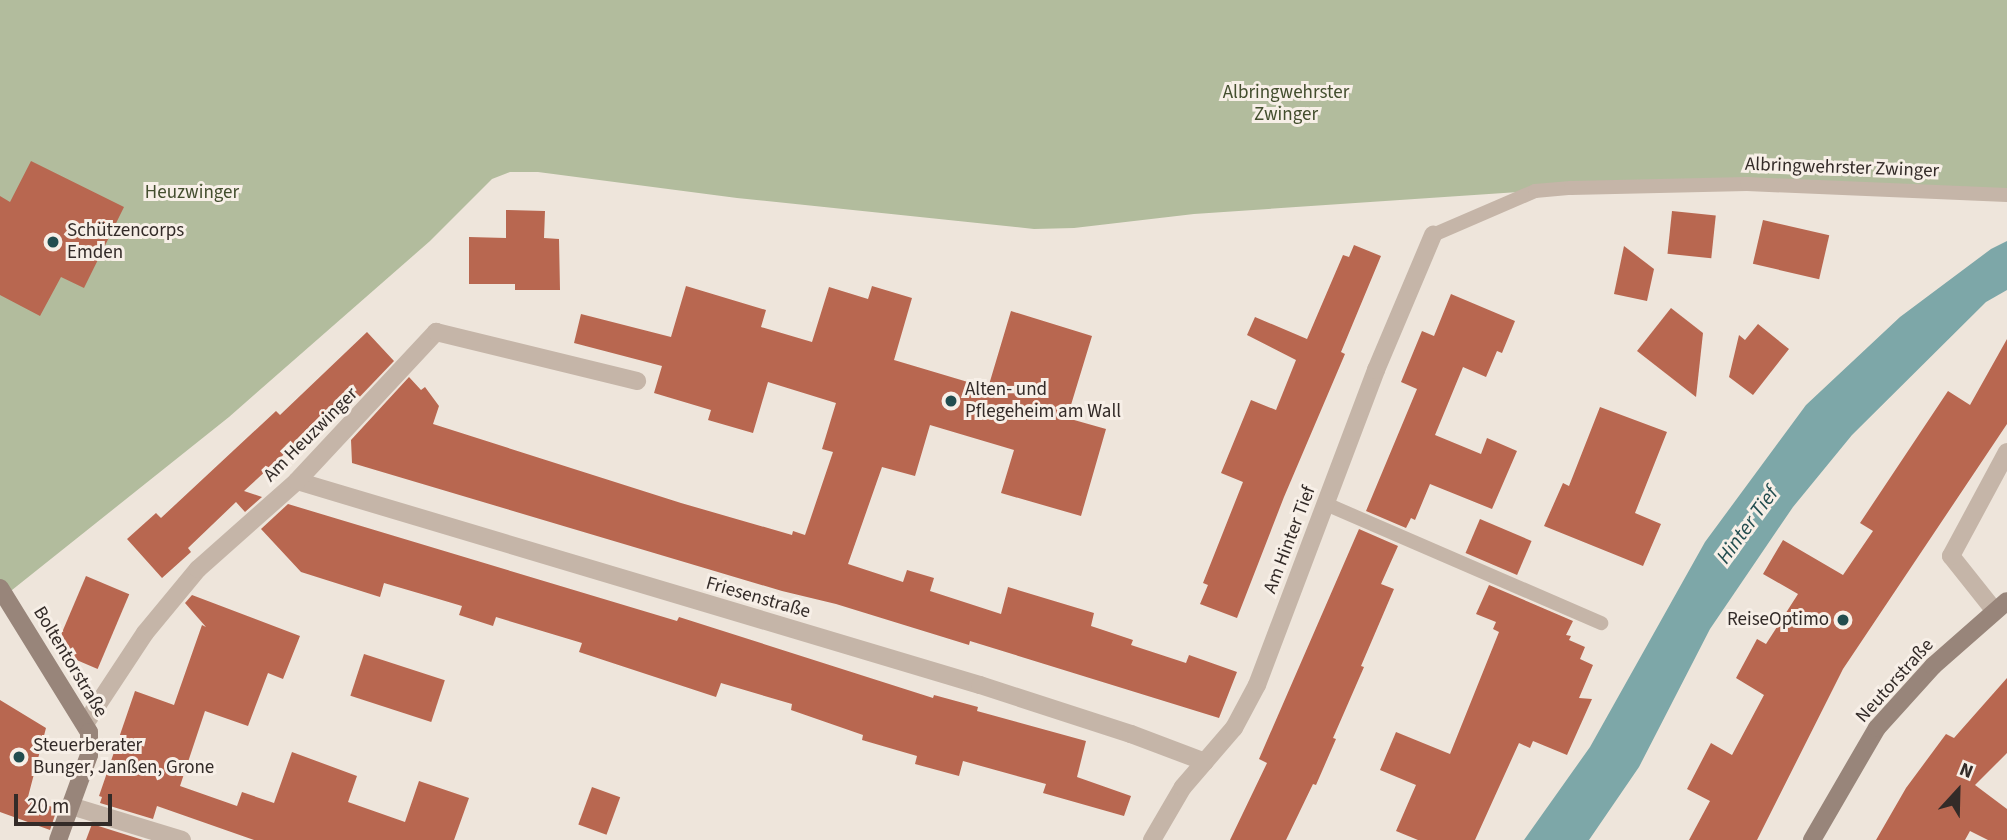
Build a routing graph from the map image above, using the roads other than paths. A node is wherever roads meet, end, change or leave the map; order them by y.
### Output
1 (2007, 195) edge
2 (1433, 235) joint
3 (637, 381) dead end
4 (2007, 452) edge
5 (297, 481) junction
6 (1326, 504) junction
7 (0, 588) edge
8 (2001, 606) edge
9 (1601, 623) dead end
10 (85, 724) junction
11 (1205, 761) junction
12 (71, 806) junction
13 (58, 840) edge
14 (182, 840) edge
15 (1152, 840) edge
16 (1812, 840) edge

1 - 2 lane, Albringwehrster Zwinger
2 - 6 street, Am Hinter Tief
3 - 5 street, Am Heuzwinger
4 - 8 street
5 - 10 street, Am Heuzwinger
5 - 11 street, Friesenstraße
6 - 9 lane
6 - 11 street, Am Hinter Tief
7 - 10 street, Boltentorstraße
8 - 16 street, Neutorstraße
10 - 12 street, Boltentorstraße
11 - 15 street, Am Hinter Tief
12 - 13 street, Boltentorstraße
12 - 14 street

